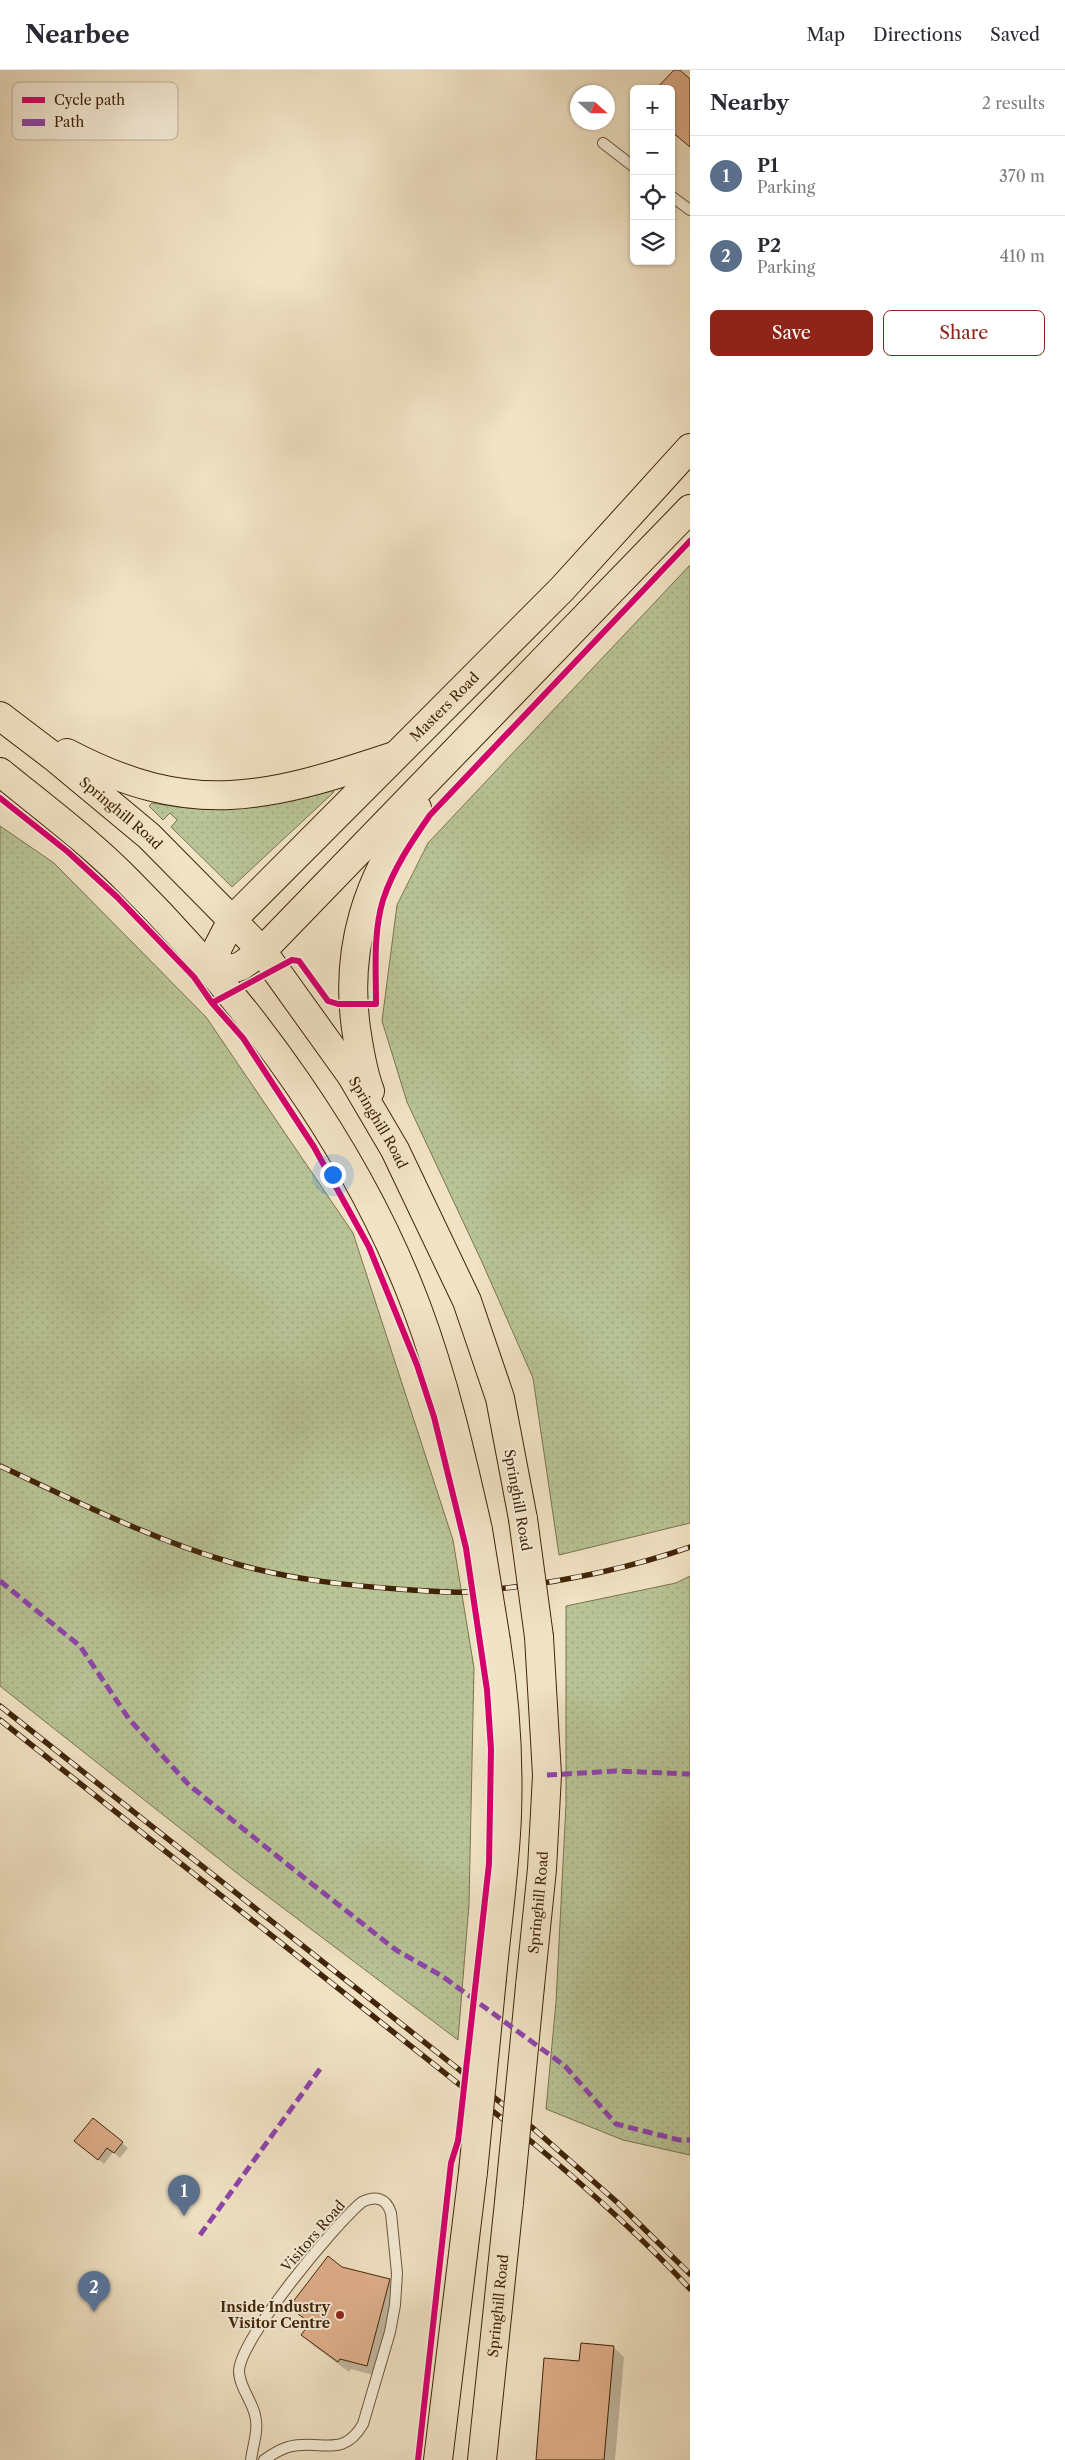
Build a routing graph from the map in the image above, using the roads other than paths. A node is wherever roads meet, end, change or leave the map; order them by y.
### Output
1 (603, 143) dead end
2 (630, 163) edge
3 (675, 199) edge
4 (690, 210) edge
5 (690, 448) edge
6 (690, 509) edge
7 (3, 718) edge
8 (460, 745) junction
9 (400, 754) junction
10 (0, 772) edge
11 (232, 920) junction
12 (262, 951) junction
13 (214, 973) junction
14 (395, 1150) junction
15 (251, 2460) edge
16 (264, 2460) edge
17 (438, 2460) edge
18 (482, 2460) edge

1 - 2 lane
3 - 4 lane
5 - 9 main road, Masters Road
6 - 8 main road
7 - 9 main road
7 - 11 main road, Springhill Road
8 - 12 main road
8 - 14 main road
9 - 11 main road, Masters Road
10 - 13 main road
11 - 12 main road, Springhill Road
11 - 13 main road, Masters Road
12 - 13 main road
12 - 14 main road, Springhill Road
13 - 17 main road, bridge
14 - 18 main road, Springhill Road, bridge
15 - 16 lane, Visitors Road

